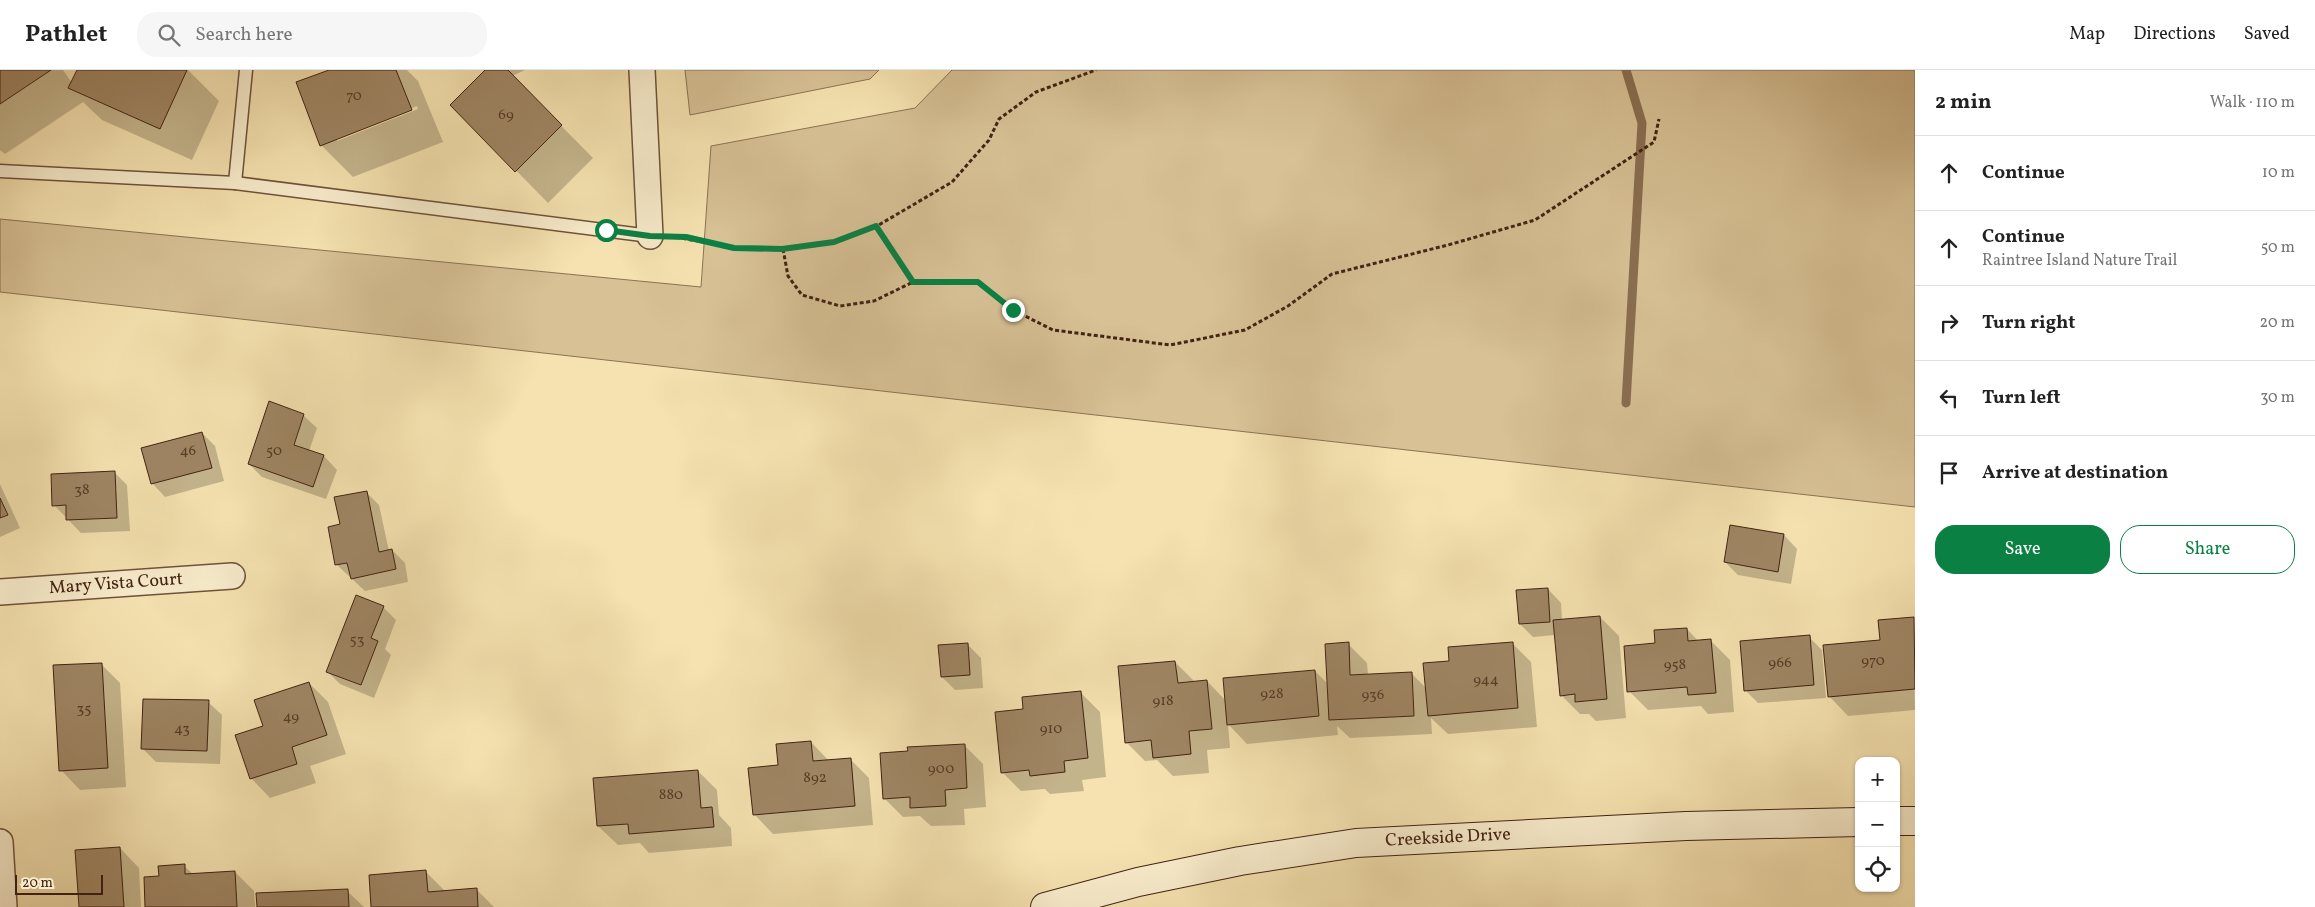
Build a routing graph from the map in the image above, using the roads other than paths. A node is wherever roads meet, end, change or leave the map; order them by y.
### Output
1 (246, 70) edge
2 (642, 70) edge
3 (0, 170) edge
4 (234, 183) junction
5 (650, 236) joint
6 (232, 576) dead end
7 (0, 592) edge
8 (1900, 821) edge
9 (1915, 821) edge
10 (1855, 822) edge
11 (0, 842) edge
12 (4, 907) edge
13 (1045, 907) edge

1 - 4 lane
2 - 5 street
3 - 4 lane
4 - 5 lane
6 - 7 street, Mary Vista Court
8 - 9 street
10 - 13 street, Creekside Drive
11 - 12 street

